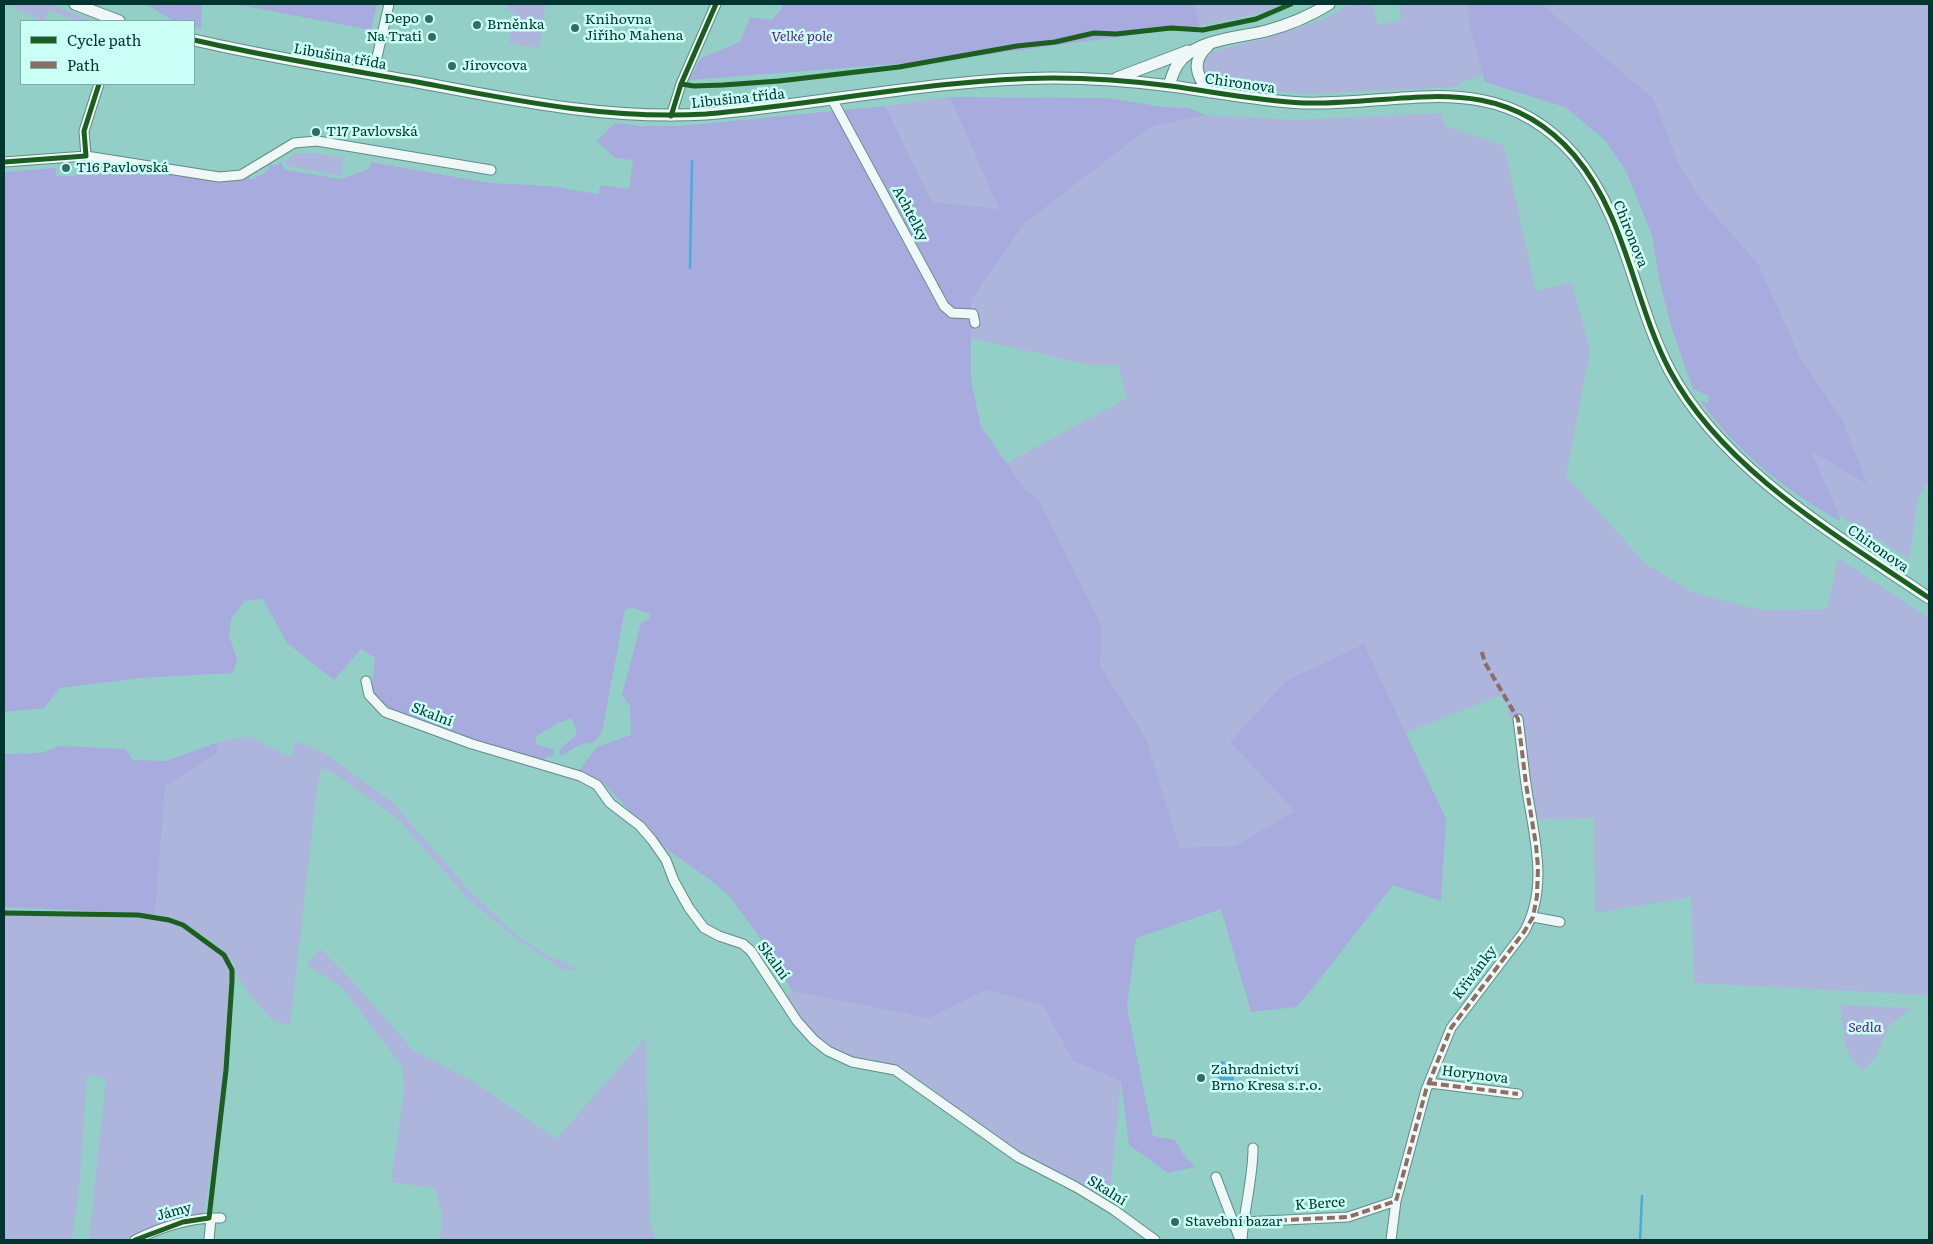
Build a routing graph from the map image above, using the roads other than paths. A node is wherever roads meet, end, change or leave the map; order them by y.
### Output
1 (75, 4) edge
2 (389, 4) edge
3 (716, 4) edge
4 (1329, 4) edge
5 (116, 20) edge
6 (195, 40) edge
7 (1211, 43) junction
8 (373, 75) junction
9 (1105, 80) junction
10 (100, 85) edge
11 (1169, 86) junction
12 (1209, 92) junction
13 (832, 99) junction
14 (671, 116) junction
15 (86, 156) junction
16 (4, 162) edge
17 (491, 170) dead end
18 (975, 324) dead end
19 (1929, 598) edge
20 (366, 681) dead end
21 (1518, 719) dead end
22 (1533, 916) junction
23 (1560, 922) dead end
24 (1429, 1082) junction
25 (1518, 1094) dead end
26 (1253, 1148) dead end
27 (1216, 1177) dead end
28 (1396, 1201) junction
29 (211, 1218) junction
30 (221, 1218) dead end
31 (1243, 1222) junction
32 (135, 1240) edge
33 (209, 1240) edge
34 (1155, 1240) edge
35 (1241, 1240) edge
36 (1391, 1240) edge

1 - 5 street
2 - 8 street
3 - 14 street
4 - 7 street
6 - 8 street, Libušina třída
7 - 9 street
7 - 11 street
7 - 12 street
8 - 14 street, Libušina třída
9 - 11 street, Libušina třída
9 - 13 street, Libušina třída
10 - 15 street
11 - 12 street, Chironova
12 - 19 street, Chironova
13 - 14 street, Libušina třída
13 - 18 street, Achtelky
15 - 16 street
15 - 17 street
20 - 34 street, Skalní
21 - 22 street, Křivánky
22 - 23 street
22 - 24 street, Křivánky
24 - 25 street, Horynova
24 - 28 street, Křivánky
26 - 31 street
27 - 35 street
28 - 31 street, K Berce
28 - 36 street, Křivánky
29 - 30 street, Jámy
29 - 32 street, Jámy
29 - 33 street
31 - 35 street

